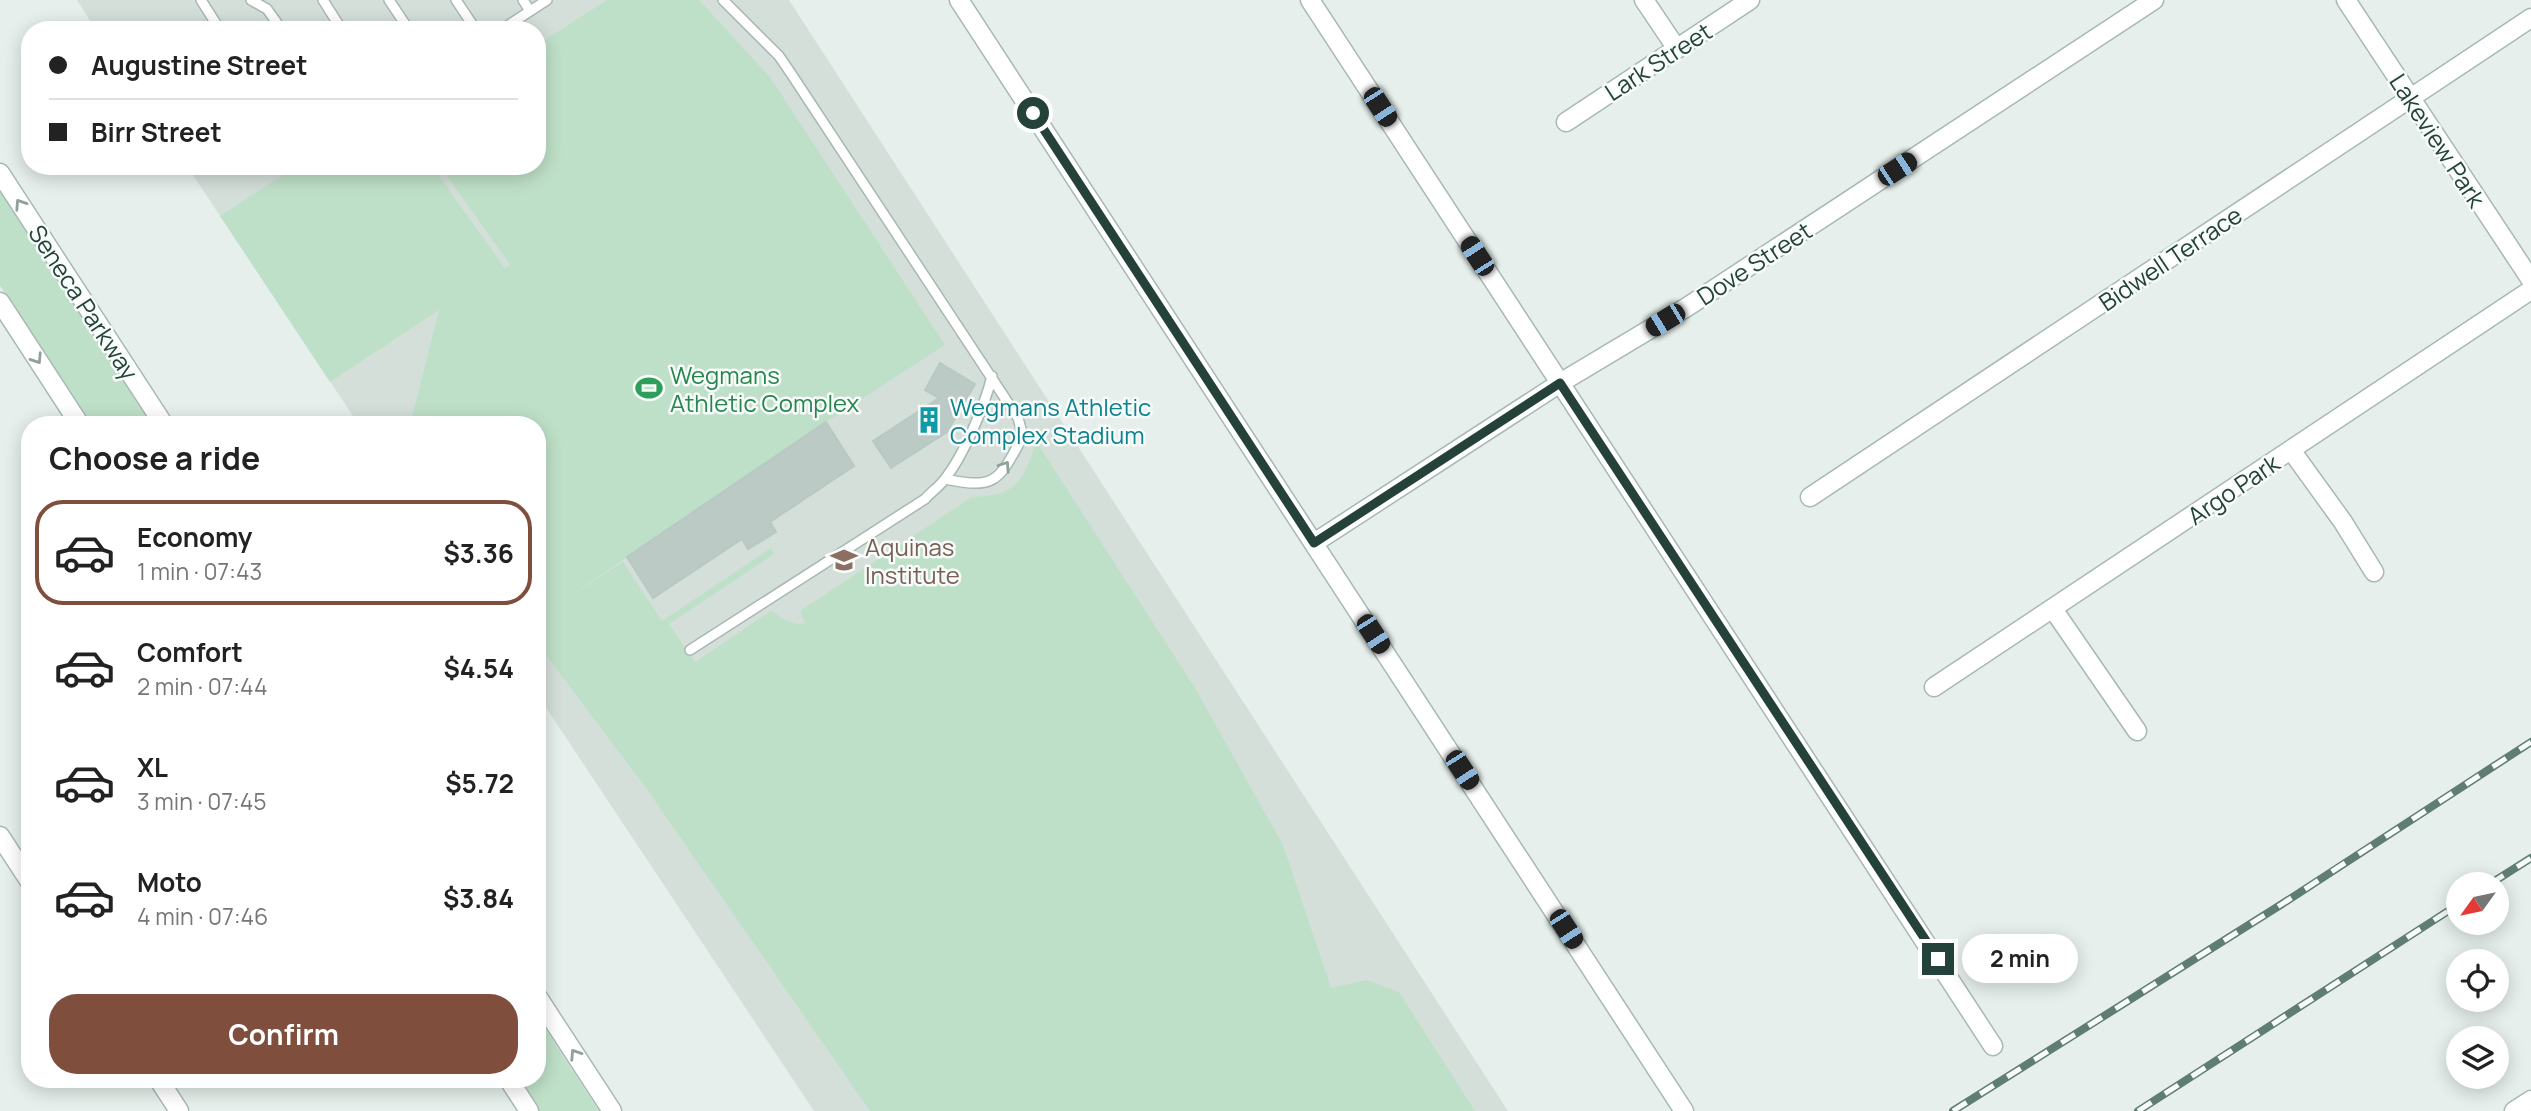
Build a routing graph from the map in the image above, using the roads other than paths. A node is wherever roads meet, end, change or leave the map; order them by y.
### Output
1 (201, 0) edge
2 (251, 0) edge
3 (323, 0) edge
4 (389, 0) edge
5 (456, 0) edge
6 (523, 0) edge
7 (547, 0) edge
8 (723, 0) edge
9 (959, 0) edge
10 (1310, 0) edge
11 (1644, 0) edge
12 (1750, 0) edge
13 (2154, 0) edge
14 (2346, 0) edge
15 (530, 11) junction
16 (2531, 18) edge
17 (214, 21) edge
18 (276, 21) edge
19 (336, 21) edge
20 (403, 21) edge
21 (470, 21) edge
22 (515, 21) edge
23 (1677, 50) junction
24 (2411, 98) junction
25 (1566, 122) dead end
26 (1, 177) edge
27 (2531, 280) edge
28 (2531, 290) edge
29 (0, 302) edge
30 (992, 376) junction
31 (1560, 383) junction
32 (74, 416) edge
33 (158, 416) edge
34 (2291, 450) junction
35 (945, 479) junction
36 (1810, 497) dead end
37 (1314, 543) junction
38 (2374, 572) dead end
39 (2053, 609) junction
40 (690, 650) dead end
41 (1934, 687) dead end
42 (2137, 731) dead end
43 (0, 836) edge
44 (21, 868) edge
45 (546, 1010) edge
46 (1993, 1046) dead end
47 (164, 1088) edge
48 (514, 1088) edge
49 (2531, 1100) edge
50 (179, 1111) edge
51 (529, 1111) edge
52 (612, 1111) edge
53 (1684, 1111) edge
54 (2514, 1111) edge

1 - 17 lane
2 - 18 lane
3 - 19 lane
4 - 20 lane
5 - 21 lane
6 - 15 lane
7 - 15 lane
8 - 30 lane
9 - 37 street
10 - 31 street
11 - 23 street
12 - 23 street, Lark Street
13 - 31 street, Dove Street
14 - 24 street, Lakeview Park
15 - 22 lane
16 - 24 street, Bidwell Terrace
23 - 25 street, Lark Street
24 - 27 street, Lakeview Park
24 - 36 street, Bidwell Terrace
33 -> 26 street, Seneca Parkway
28 - 34 street, Argo Park
29 -> 32 street
30 - 35 lane
35 -> 30 lane
31 - 37 street, Dove Street
31 - 46 street
34 - 38 street
34 - 39 street, Argo Park
35 - 40 lane
37 - 53 street
39 - 41 street, Argo Park
39 - 42 street
43 - 44 street
52 -> 45 street
47 - 50 street
48 - 51 street
49 - 54 street

